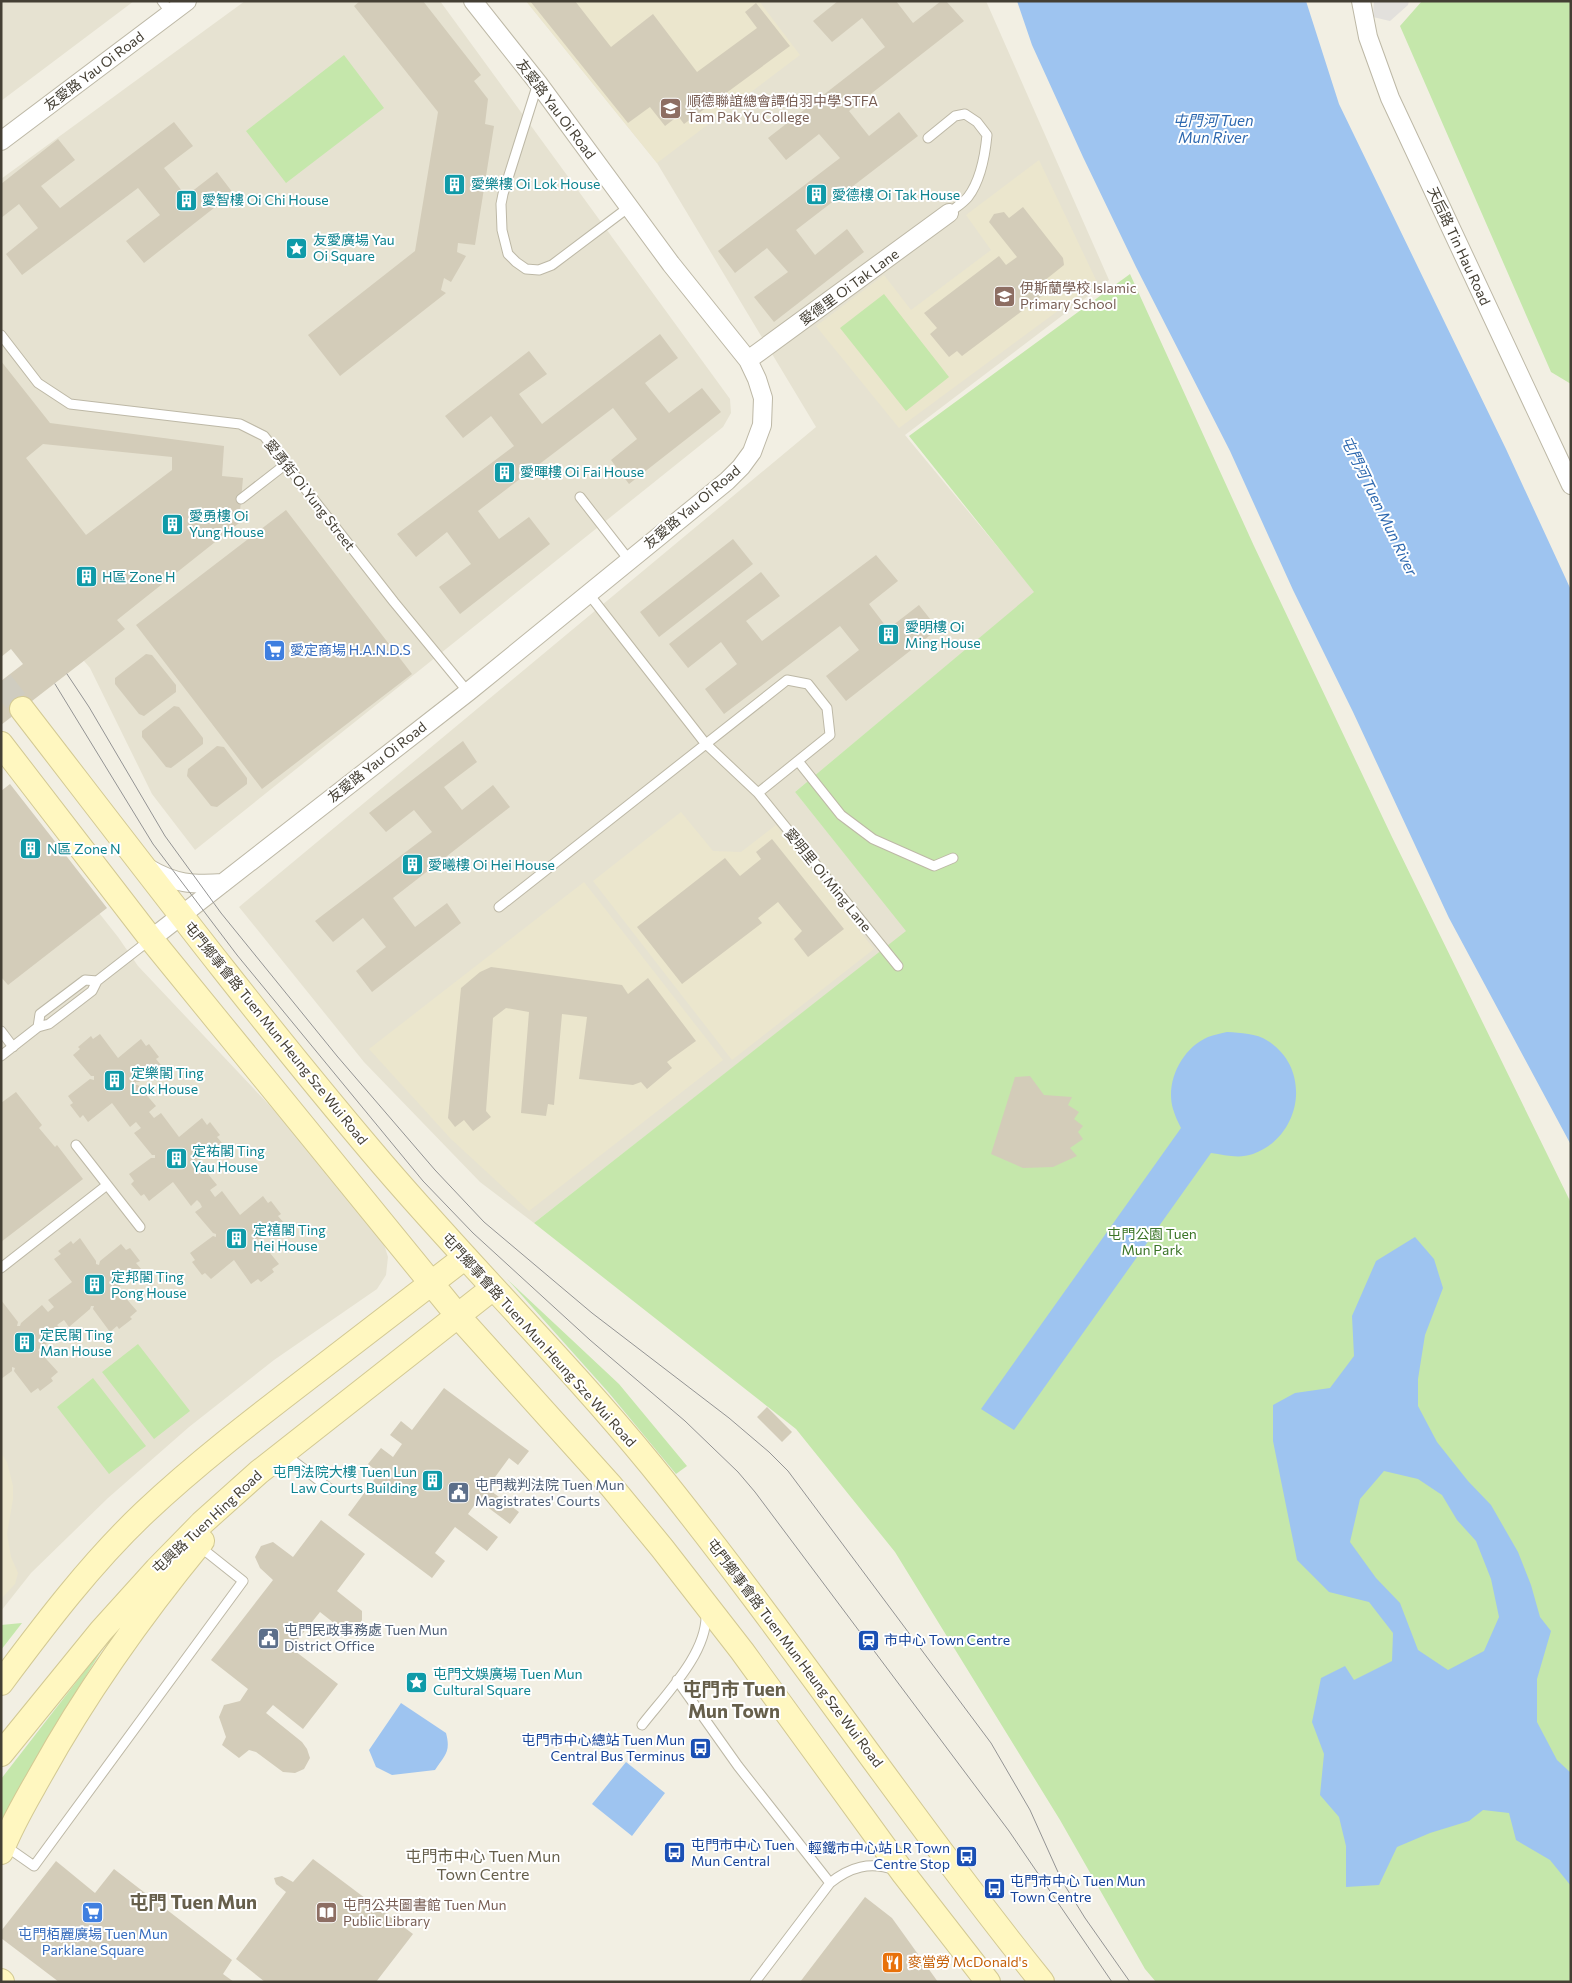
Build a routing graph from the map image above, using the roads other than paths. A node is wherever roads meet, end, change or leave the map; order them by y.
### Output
1 (187, 1) edge
2 (473, 1) edge
3 (1361, 1) edge
4 (166, 7) edge
5 (538, 83) junction
6 (928, 138) dead end
7 (1, 141) edge
8 (629, 207) junction
9 (949, 213) joint
10 (1, 335) edge
11 (748, 360) junction
12 (286, 464) junction
13 (1571, 485) edge
14 (580, 498) dead end
15 (241, 499) dead end
16 (629, 560) junction
17 (588, 593) junction
18 (468, 692) junction
19 (22, 709) tunnel mouth
20 (705, 743) junction
21 (1, 744) edge
22 (798, 761) junction
23 (758, 793) junction
24 (953, 858) dead end
25 (143, 865) junction
26 (222, 883) junction
27 (499, 907) dead end
28 (181, 915) junction
29 (151, 939) junction
30 (898, 966) dead end
31 (97, 980) junction
32 (38, 1027) junction
33 (1, 1031) edge
34 (13, 1046) junction
35 (1, 1056) edge
36 (76, 1145) dead end
37 (107, 1185) junction
38 (140, 1227) dead end
39 (464, 1258) junction
40 (1, 1268) edge
41 (432, 1283) junction
42 (493, 1288) junction
43 (458, 1316) junction
44 (283, 1453) junction
45 (260, 1472) junction
46 (330, 1489) dead end
47 (198, 1546) junction
48 (705, 1602) junction
49 (677, 1680) junction
50 (1, 1683) edge
51 (642, 1725) dead end
52 (1, 1754) edge
53 (2, 1848) edge
54 (904, 1874) junction
55 (830, 1883) junction
56 (755, 1982) edge
57 (988, 1982) edge
58 (1042, 1982) edge

1 - 4 street, 友愛路 Yau Oi Road
2 - 5 street, 友愛路 Yau Oi Road
3 - 13 street, 天后路 Tin Hau Road
4 - 7 street, 友愛路 Yau Oi Road
5 - 8 street, 友愛路 Yau Oi Road
5 - 8 lane
6 - 9 lane
8 - 11 street, 友愛路 Yau Oi Road
9 - 11 street, 愛德里 Oi Tak Lane
10 - 12 lane, 愛勇街 Oi Yung Street
11 - 16 street, 友愛路 Yau Oi Road
12 - 15 lane
12 - 18 lane, 愛勇街 Oi Yung Street
14 - 16 lane
16 - 17 street, 友愛路 Yau Oi Road
17 - 18 street, 友愛路 Yau Oi Road
17 - 20 lane, 愛明里 Oi Ming Lane
18 - 26 street, 友愛路 Yau Oi Road
19 - 25 main road, 屯門鄉事會路 Tuen Mun Heung Sze Wui Road
20 - 22 lane
20 - 23 lane, 愛明里 Oi Ming Lane
20 - 27 lane
21 - 29 main road
22 - 23 lane
22 - 24 lane
23 - 30 lane, 愛明里 Oi Ming Lane
25 - 26 street
25 - 28 main road, 屯門鄉事會路 Tuen Mun Heung Sze Wui Road
26 - 28 street, 友愛路 Yau Oi Road
28 - 29 street, 友愛路 Yau Oi Road
28 - 39 main road, 屯門鄉事會路 Tuen Mun Heung Sze Wui Road
29 - 31 lane
29 - 41 main road
31 - 32 lane
31 - 32 lane
32 - 34 lane
33 - 34 lane
34 - 35 lane
36 - 37 lane
37 - 38 lane
37 - 40 lane
39 - 41 main road
39 - 42 main road, 屯門鄉事會路 Tuen Mun Heung Sze Wui Road
41 - 43 main road
41 - 50 main road
42 - 43 main road, 屯興路 Tuen Hing Road
42 - 58 main road, 屯門鄉事會路 Tuen Mun Heung Sze Wui Road
43 - 44 main road, 屯興路 Tuen Hing Road
43 - 48 main road
44 - 45 main road, 屯興路 Tuen Hing Road
44 - 46 lane
45 - 47 main road
45 - 52 main road, 屯興路 Tuen Hing Road
47 - 53 main road
47 - 53 lane
48 - 49 lane
48 - 54 main road
49 - 51 lane
49 - 55 lane
54 - 55 lane
54 - 57 main road
55 - 56 lane

